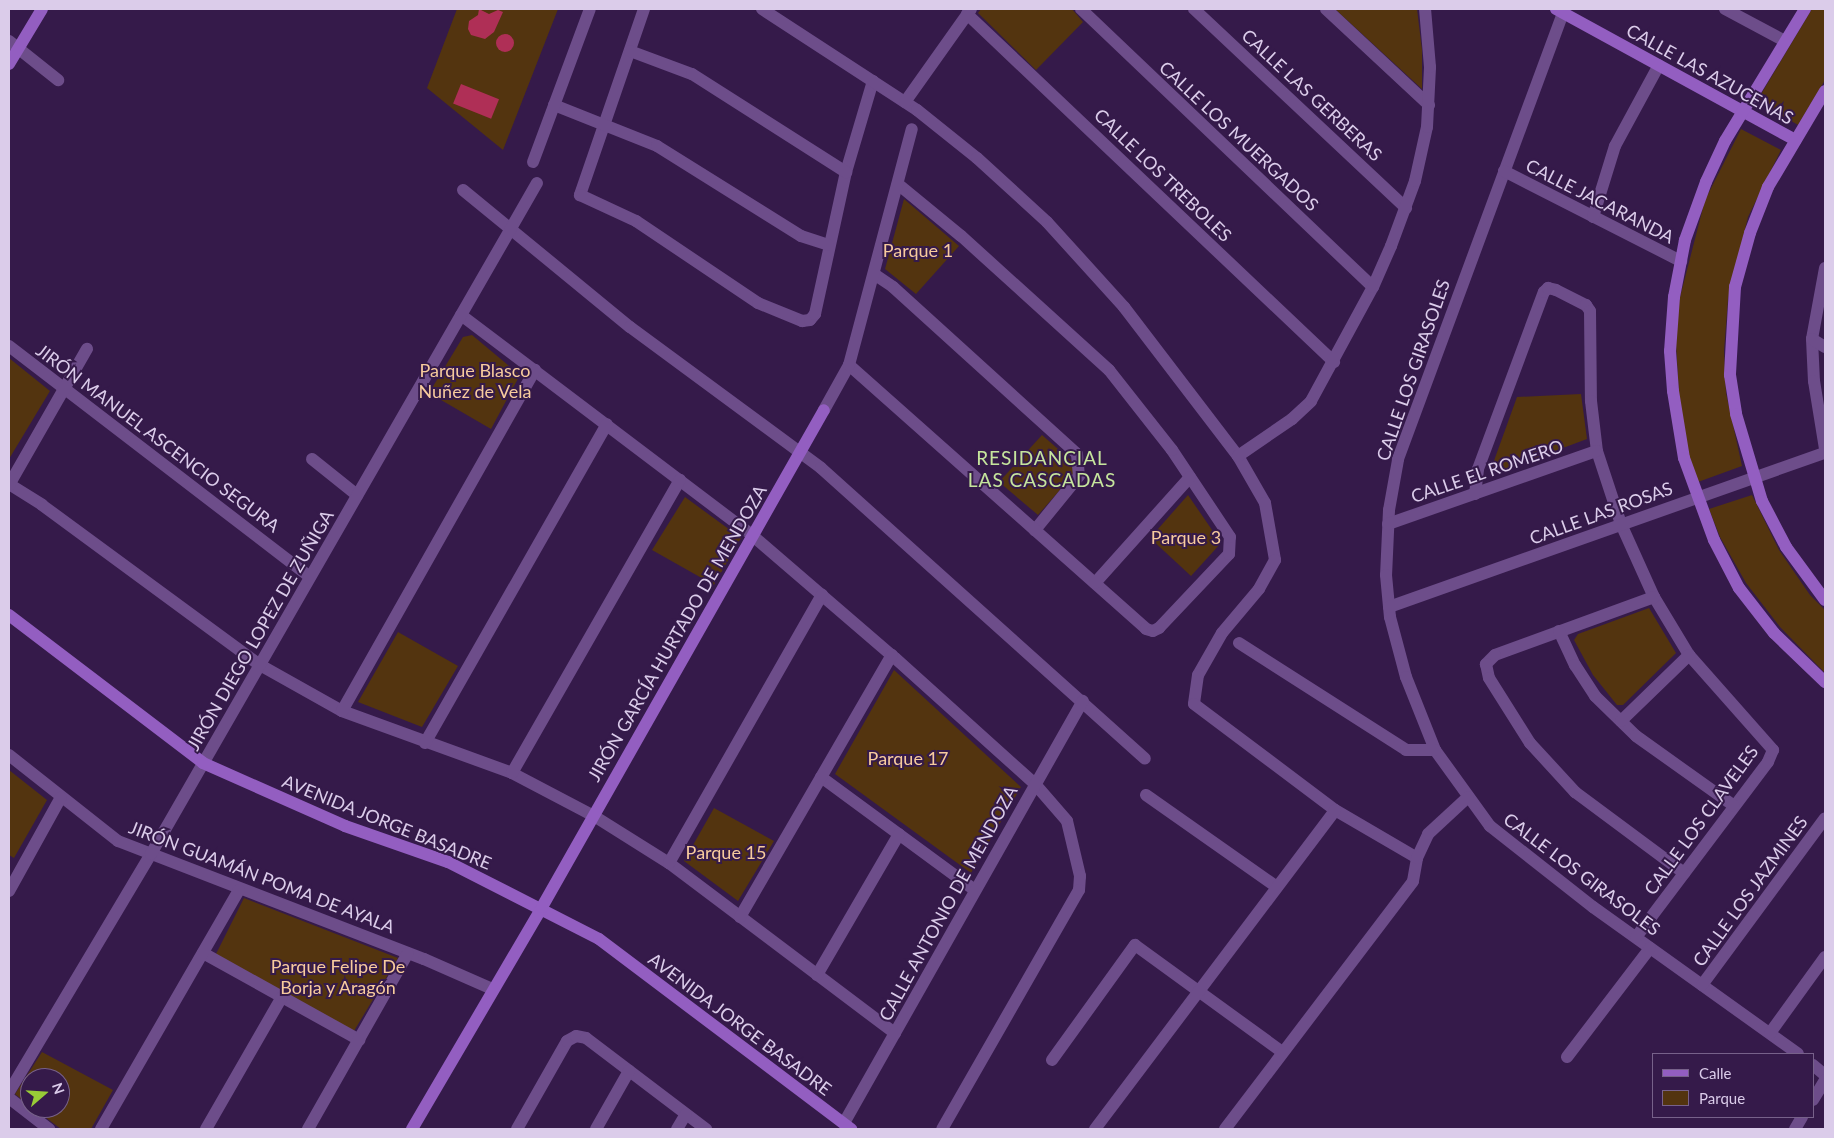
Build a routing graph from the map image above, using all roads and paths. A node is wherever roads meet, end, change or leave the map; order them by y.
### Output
1 (42, 9) edge
2 (590, 9) edge
3 (644, 9) edge
4 (762, 9) edge
5 (1081, 9) edge
6 (1194, 9) edge
7 (1326, 9) edge
8 (1725, 9) edge
9 (1805, 9) edge
10 (1425, 10) edge
11 (969, 11) edge
12 (1560, 11) edge
13 (1785, 41) junction
14 (13, 45) edge
15 (630, 51) junction
16 (9, 64) edge
17 (1659, 65) junction
18 (58, 80) dead end
19 (873, 81) junction
20 (1825, 91) edge
21 (905, 102) junction
22 (554, 105) junction
23 (1429, 105) junction
24 (1743, 111) junction
25 (605, 122) junction
26 (912, 129) dead end
27 (1795, 140) junction
28 (533, 162) dead end
29 (1504, 171) junction
30 (846, 172) junction
31 (537, 183) dead end
32 (898, 184) junction
33 (463, 190) dead end
34 (1406, 208) junction
35 (1593, 217) junction
36 (510, 229) junction
37 (828, 245) junction
38 (1681, 261) junction
39 (1825, 268) edge
40 (874, 274) junction
41 (1373, 287) junction
42 (461, 315) junction
43 (1812, 339) junction
44 (9, 346) edge
45 (1825, 347) edge
46 (87, 349) dead end
47 (1334, 362) junction
48 (849, 365) junction
49 (535, 370) junction
50 (64, 389) junction
51 (607, 424) junction
52 (1825, 449) edge
53 (1597, 451) junction
54 (800, 453) junction
55 (1825, 453) edge
56 (1238, 456) junction
57 (312, 459) dead end
58 (1190, 477) junction
59 (1753, 477) junction
60 (680, 480) junction
61 (9, 484) edge
62 (1475, 494) junction
63 (357, 495) junction
64 (1697, 497) junction
65 (1388, 524) junction
66 (1621, 524) junction
67 (1035, 530) junction
68 (753, 536) junction
69 (310, 577) junction
70 (1095, 583) junction
71 (822, 595) junction
72 (1654, 597) junction
73 (1825, 600) edge
74 (1389, 607) junction
75 (9, 615) edge
76 (1559, 632) junction
77 (1240, 643) dead end
78 (1689, 654) junction
79 (892, 655) junction
80 (260, 665) junction
81 (1825, 682) edge
82 (1083, 701) junction
83 (342, 710) junction
84 (1621, 721) junction
85 (425, 743) junction
86 (1435, 750) junction
87 (9, 755) edge
88 (1145, 759) dead end
89 (203, 763) junction
90 (512, 773) junction
91 (821, 777) junction
92 (1035, 784) junction
93 (1146, 795) dead end
94 (61, 797) junction
95 (1468, 797) junction
96 (1734, 806) junction
97 (1335, 810) junction
98 (594, 816) junction
99 (1825, 818) edge
100 (899, 834) junction
101 (151, 854) junction
102 (1417, 858) junction
103 (669, 863) junction
104 (1684, 873) junction
105 (1277, 887) junction
106 (239, 890) junction
107 (975, 890) junction
108 (9, 891) edge
109 (542, 907) junction
110 (740, 917) junction
111 (1636, 937) junction
112 (1650, 948) junction
113 (203, 953) junction
114 (408, 953) junction
115 (1825, 957) edge
116 (1821, 973) edge
117 (817, 975) junction
118 (1702, 985) junction
119 (492, 989) junction
120 (1200, 992) junction
121 (282, 997) junction
122 (894, 1033) junction
123 (1770, 1033) junction
124 (359, 1040) junction
125 (1281, 1051) junction
126 (1797, 1053) edge
127 (1568, 1057) dead end
128 (1052, 1060) dead end
129 (1814, 1066) edge
130 (629, 1071) junction
131 (1825, 1075) edge
132 (1825, 1080) edge
133 (9, 1092) edge
134 (9, 1098) edge
135 (1814, 1098) edge
136 (686, 1114) junction
137 (1801, 1118) edge
138 (848, 1126) edge
139 (49, 1129) edge
140 (101, 1129) edge
141 (206, 1129) edge
142 (308, 1129) edge
143 (412, 1129) edge
144 (517, 1129) edge
145 (596, 1129) edge
146 (677, 1129) edge
147 (706, 1129) edge
148 (942, 1129) edge
149 (1095, 1129) edge
150 (1225, 1129) edge
151 (1795, 1129) edge

1 - 14 street
2 - 22 street
3 - 15 street
4 - 19 street
5 - 41 street, CALLE LOS MUERGADOS
6 - 34 street, CALLE LAS GERBERAS
7 - 23 street
8 - 13 street
9 - 13 street
10 - 23 street
11 - 21 street
11 - 47 street, CALLE LOS TREBOLES
12 - 17 street, CALLE LAS AZUCENAS
12 - 29 street, CALLE LOS GIRASOLES
13 - 24 street
14 - 16 street
14 - 18 street
15 - 25 street
15 - 30 street
17 - 24 street, CALLE LAS AZUCENAS
17 - 35 street
19 - 21 street
19 - 30 street
20 - 27 street
21 - 56 street
22 - 25 street
22 - 28 street
23 - 34 street
24 - 27 street, CALLE LAS AZUCENAS
24 - 38 street
25 - 37 street
25 - 37 street
26 - 32 street, JIRÓN GARCÍA HURTADO DE MENDOZA
27 - 59 street
29 - 35 street, CALLE JACARANDA
29 - 65 street, CALLE LOS GIRASOLES
30 - 37 street
31 - 36 street, JIRÓN DIEGO LOPEZ DE ZUÑIGA
32 - 40 street, JIRÓN GARCÍA HURTADO DE MENDOZA
32 - 58 street
33 - 36 street
34 - 41 street
35 - 38 street, CALLE JACARANDA
36 - 42 street, JIRÓN DIEGO LOPEZ DE ZUÑIGA
36 - 54 street
38 - 64 street
39 - 43 street
40 - 48 street, JIRÓN GARCÍA HURTADO DE MENDOZA
40 - 67 street
41 - 47 street
42 - 49 street
42 - 63 street, JIRÓN DIEGO LOPEZ DE ZUÑIGA
43 - 45 street
43 - 52 street
44 - 50 street, JIRÓN MANUEL ASCENCIO SEGURA
46 - 50 street
47 - 56 street
48 - 54 street, JIRÓN GARCÍA HURTADO DE MENDOZA
48 - 67 street
49 - 51 street
49 - 83 street
50 - 61 street
50 - 69 street, JIRÓN MANUEL ASCENCIO SEGURA
51 - 60 street
51 - 85 street
53 - 62 street, CALLE EL ROMERO
53 - 62 street, CALLE LOS CLAVELES
53 - 66 street, CALLE LOS CLAVELES
54 - 68 street, JIRÓN GARCÍA HURTADO DE MENDOZA
54 - 82 street
55 - 59 street, CALLE LAS ROSAS
56 - 97 street
57 - 63 street
58 - 70 street
58 - 70 street
59 - 64 street, CALLE LAS ROSAS
59 - 73 street
60 - 68 street
60 - 90 street
61 - 80 street
62 - 65 street, CALLE EL ROMERO
63 - 69 street, JIRÓN DIEGO LOPEZ DE ZUÑIGA
64 - 66 street, CALLE LAS ROSAS
64 - 81 street
65 - 74 street, CALLE LOS GIRASOLES
66 - 72 street, CALLE LOS CLAVELES
66 - 74 street, CALLE LAS ROSAS
67 - 70 street
68 - 71 street
68 - 98 street, JIRÓN GARCÍA HURTADO DE MENDOZA
69 - 80 street, JIRÓN DIEGO LOPEZ DE ZUÑIGA
71 - 79 street
71 - 103 street
72 - 76 street
72 - 78 street, CALLE LOS CLAVELES
74 - 86 street, CALLE LOS GIRASOLES
75 - 89 street, AVENIDA JORGE BASADRE
76 - 84 street
76 - 104 street
77 - 86 street
78 - 84 street
78 - 96 street, CALLE LOS CLAVELES
79 - 91 street
79 - 92 street
80 - 83 street
80 - 89 street, JIRÓN DIEGO LOPEZ DE ZUÑIGA
82 - 88 street
82 - 92 street, CALLE ANTONIO DE MENDOZA
83 - 85 street
84 - 96 street
85 - 90 street
86 - 95 street, CALLE LOS GIRASOLES
87 - 94 street, JIRÓN GUAMÁN POMA DE AYALA
89 - 101 street, JIRÓN DIEGO LOPEZ DE ZUÑIGA
89 - 109 street, AVENIDA JORGE BASADRE
90 - 98 street
91 - 100 street
91 - 110 street
92 - 107 street, CALLE ANTONIO DE MENDOZA
92 - 148 street
93 - 105 street
94 - 101 street, JIRÓN GUAMÁN POMA DE AYALA
94 - 108 street
95 - 102 street
95 - 111 street, CALLE LOS GIRASOLES
96 - 104 street, CALLE LOS CLAVELES
97 - 102 street
97 - 105 street
98 - 103 street
98 - 109 street, JIRÓN GARCÍA HURTADO DE MENDOZA
99 - 118 street, CALLE LOS JAZMINES
100 - 107 street
100 - 117 street
101 - 106 street, JIRÓN GUAMÁN POMA DE AYALA
101 - 133 street, JIRÓN DIEGO LOPEZ DE ZUÑIGA
102 - 125 street
103 - 110 street
104 - 111 street, CALLE LOS CLAVELES
105 - 120 street
106 - 113 street
106 - 114 street, JIRÓN GUAMÁN POMA DE AYALA
107 - 122 street, CALLE ANTONIO DE MENDOZA
109 - 119 street, JIRÓN GARCÍA HURTADO DE MENDOZA
109 - 138 street, AVENIDA JORGE BASADRE
110 - 117 street
111 - 112 street, CALLE LOS GIRASOLES
112 - 118 street, CALLE LOS GIRASOLES
112 - 127 street
113 - 121 street
113 - 140 street
114 - 119 street, JIRÓN GUAMÁN POMA DE AYALA
114 - 124 street
115 - 116 street
116 - 123 street
117 - 122 street
118 - 123 street, CALLE LOS GIRASOLES
119 - 143 street, JIRÓN GARCÍA HURTADO DE MENDOZA
120 - 125 street
120 - 128 street
120 - 149 street
121 - 124 street
121 - 141 street
122 - 138 street, CALLE ANTONIO DE MENDOZA
123 - 126 street, CALLE LOS GIRASOLES
124 - 142 street
125 - 150 street
129 - 131 street
130 - 136 street
130 - 144 street
130 - 145 street
132 - 135 street
134 - 139 street
136 - 146 street
136 - 147 street
137 - 151 street

